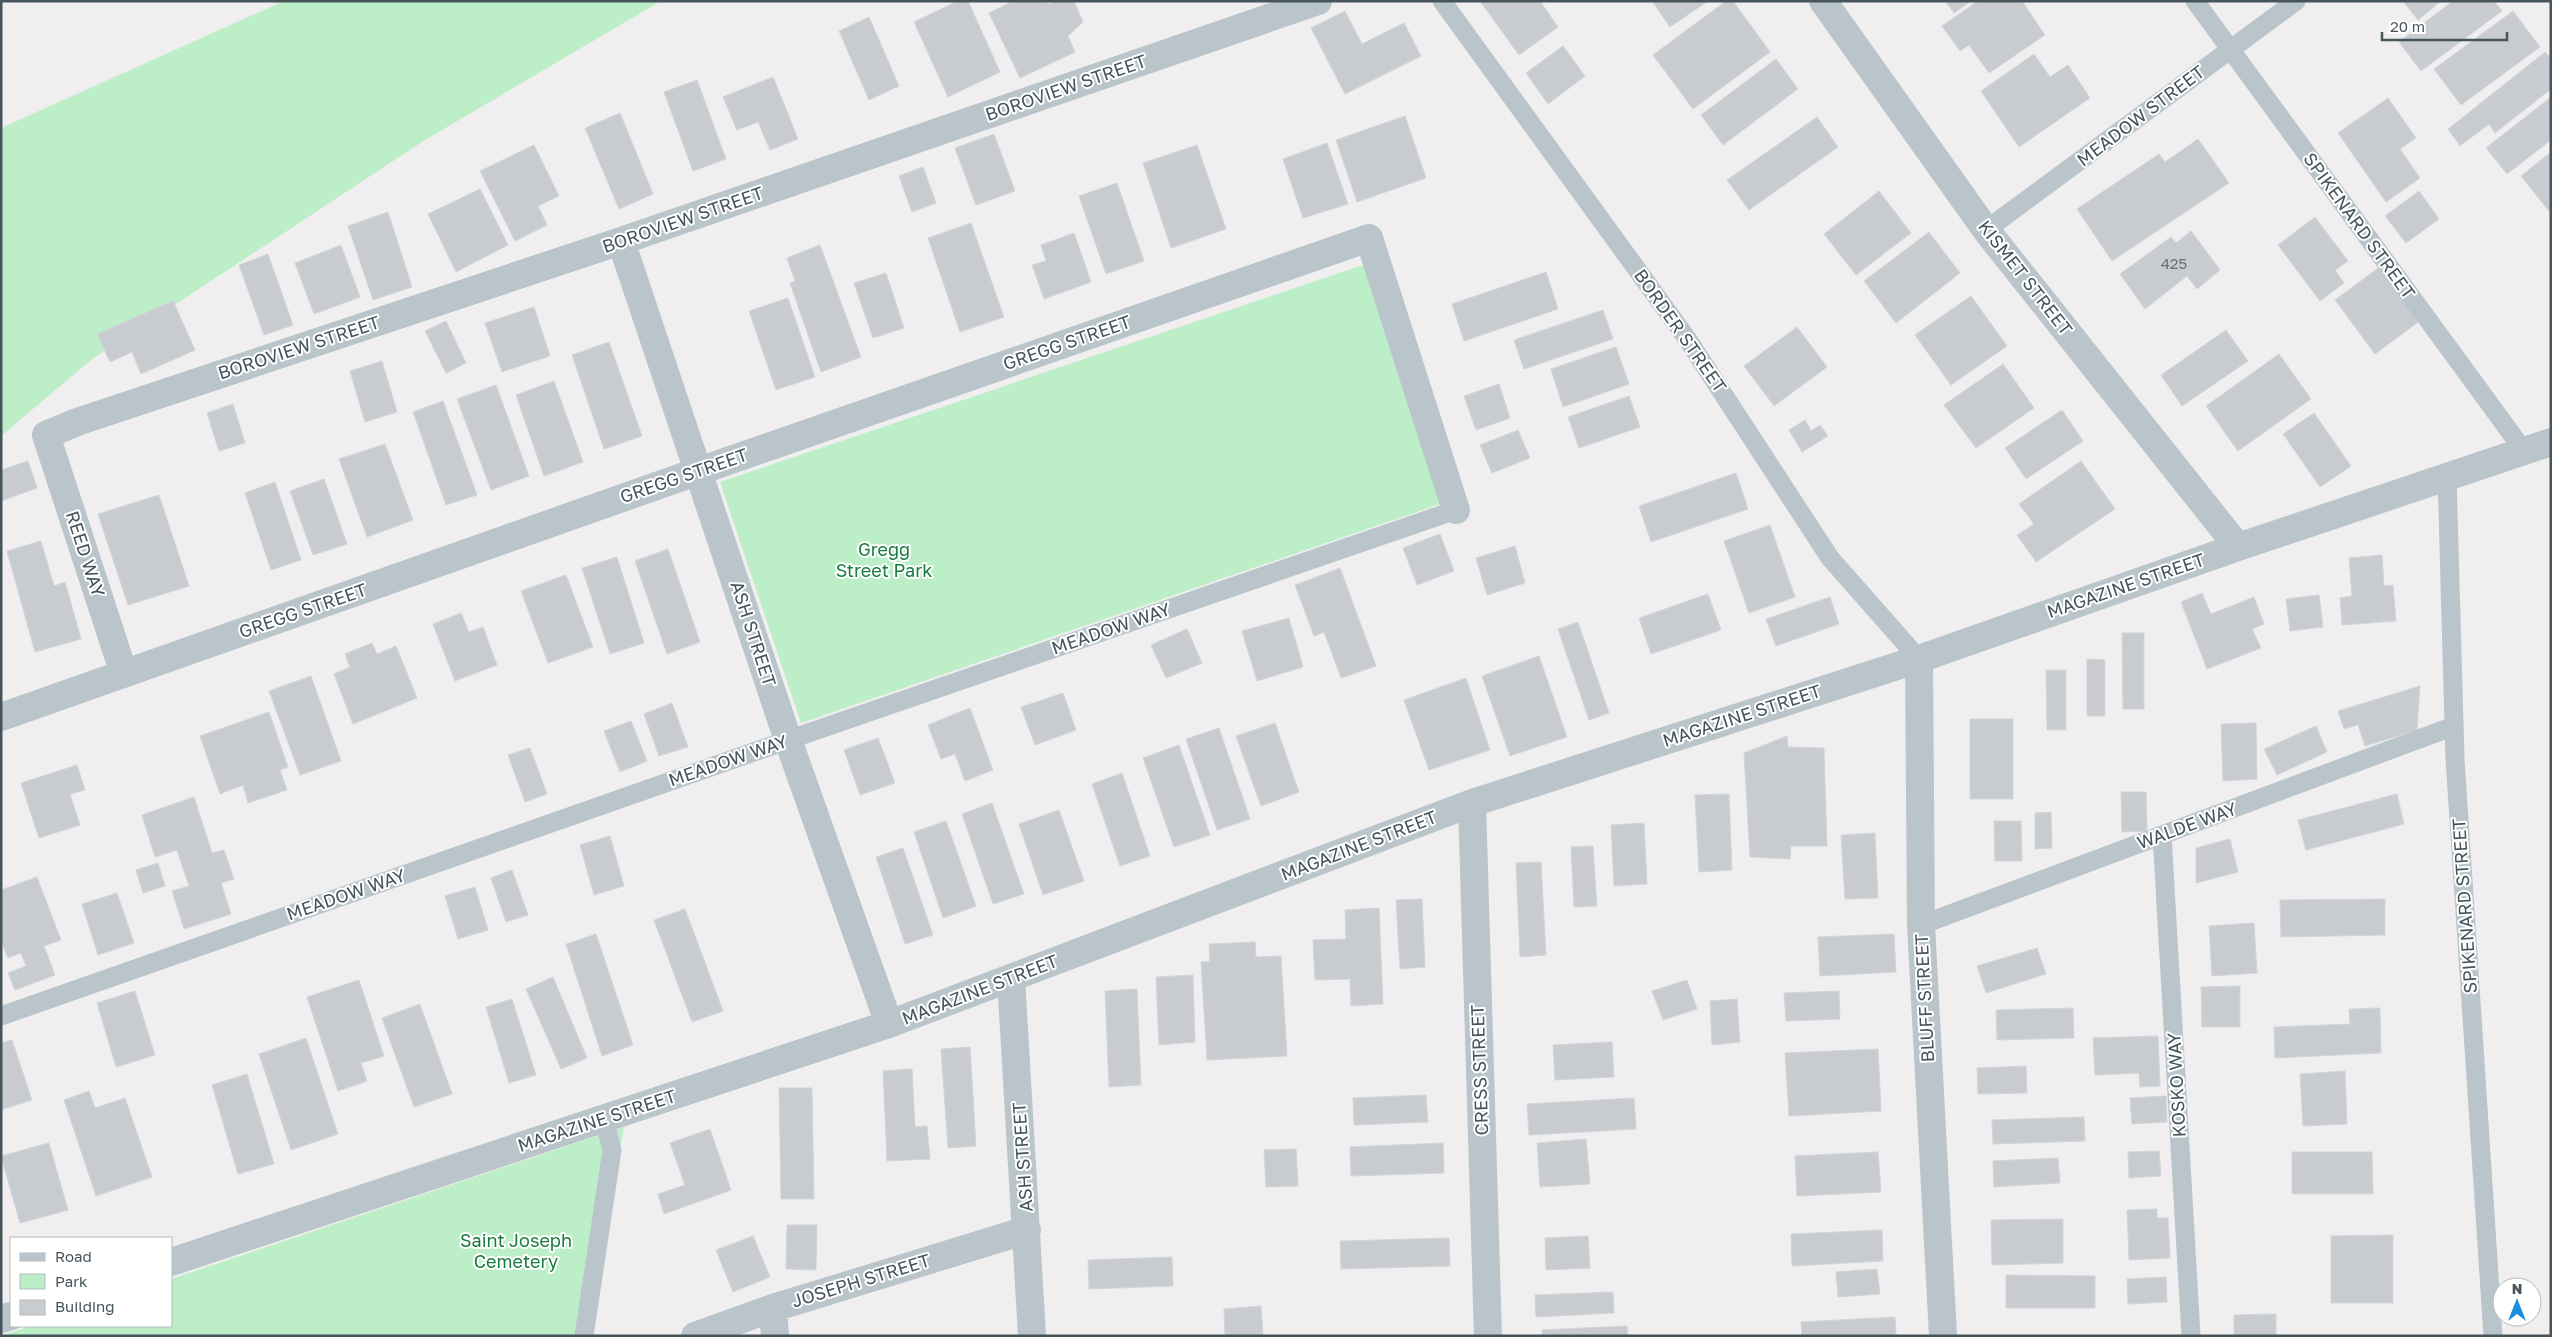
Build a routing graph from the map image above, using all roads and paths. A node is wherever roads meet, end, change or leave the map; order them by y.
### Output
1 (1318, 1) edge
2 (1442, 1) edge
3 (1823, 1) edge
4 (2195, 1) edge
5 (2296, 1) edge
6 (2230, 49) junction
7 (1986, 230) junction
8 (621, 241) junction
9 (46, 435) joint
10 (2551, 442) edge
11 (2524, 450) junction
12 (699, 470) junction
13 (2447, 476) junction
14 (1456, 510) joint
15 (2238, 546) junction
16 (1919, 659) junction
17 (124, 674) junction
18 (1, 717) edge
19 (2454, 726) junction
20 (788, 740) junction
21 (1472, 804) junction
22 (2162, 835) junction
23 (1921, 925) junction
24 (1011, 978) junction
25 (1, 1016) edge
26 (890, 1024) junction
27 (604, 1119) junction
28 (1027, 1230) junction
29 (172, 1262) edge
30 (773, 1308) junction
31 (584, 1336) edge
32 (695, 1336) edge
33 (775, 1336) edge
34 (1032, 1336) edge
35 (1488, 1336) edge
36 (1943, 1336) edge
37 (2191, 1336) edge
38 (2494, 1336) edge

1 - 8 street, BOROVIEW STREET
2 - 16 lane, BORDER STREET
3 - 7 street, KISMET STREET
4 - 6 lane, SPIKENARD STREET
5 - 6 lane, MEADOW STREET
6 - 7 lane, MEADOW STREET
6 - 11 lane, SPIKENARD STREET
7 - 15 street, KISMET STREET
8 - 9 street, BOROVIEW STREET
8 - 12 street, ASH STREET
9 - 17 street, REED WAY
10 - 11 street, MAGAZINE STREET
11 - 13 street, MAGAZINE STREET
12 - 14 street, GREGG STREET
12 - 17 street, GREGG STREET
12 - 20 street, ASH STREET
13 - 15 street, MAGAZINE STREET
13 - 19 lane, SPIKENARD STREET
14 - 20 lane, MEADOW WAY
15 - 16 street, MAGAZINE STREET
16 - 21 street, MAGAZINE STREET
16 - 23 street, BLUFF STREET
17 - 18 street, GREGG STREET
19 - 22 lane, WALDE WAY
19 - 38 lane, SPIKENARD STREET
20 - 25 lane, MEADOW WAY
20 - 26 street, ASH STREET
21 - 24 street, MAGAZINE STREET
21 - 35 street, CRESS STREET
22 - 23 lane, WALDE WAY
22 - 37 lane, KOSKO WAY
23 - 36 street, BLUFF STREET
24 - 26 street, MAGAZINE STREET
24 - 28 street, ASH STREET
26 - 27 street, MAGAZINE STREET
27 - 29 street, MAGAZINE STREET
27 - 31 lane
28 - 30 street, JOSEPH STREET
28 - 34 street, ASH STREET
30 - 32 street, JOSEPH STREET
30 - 33 street

